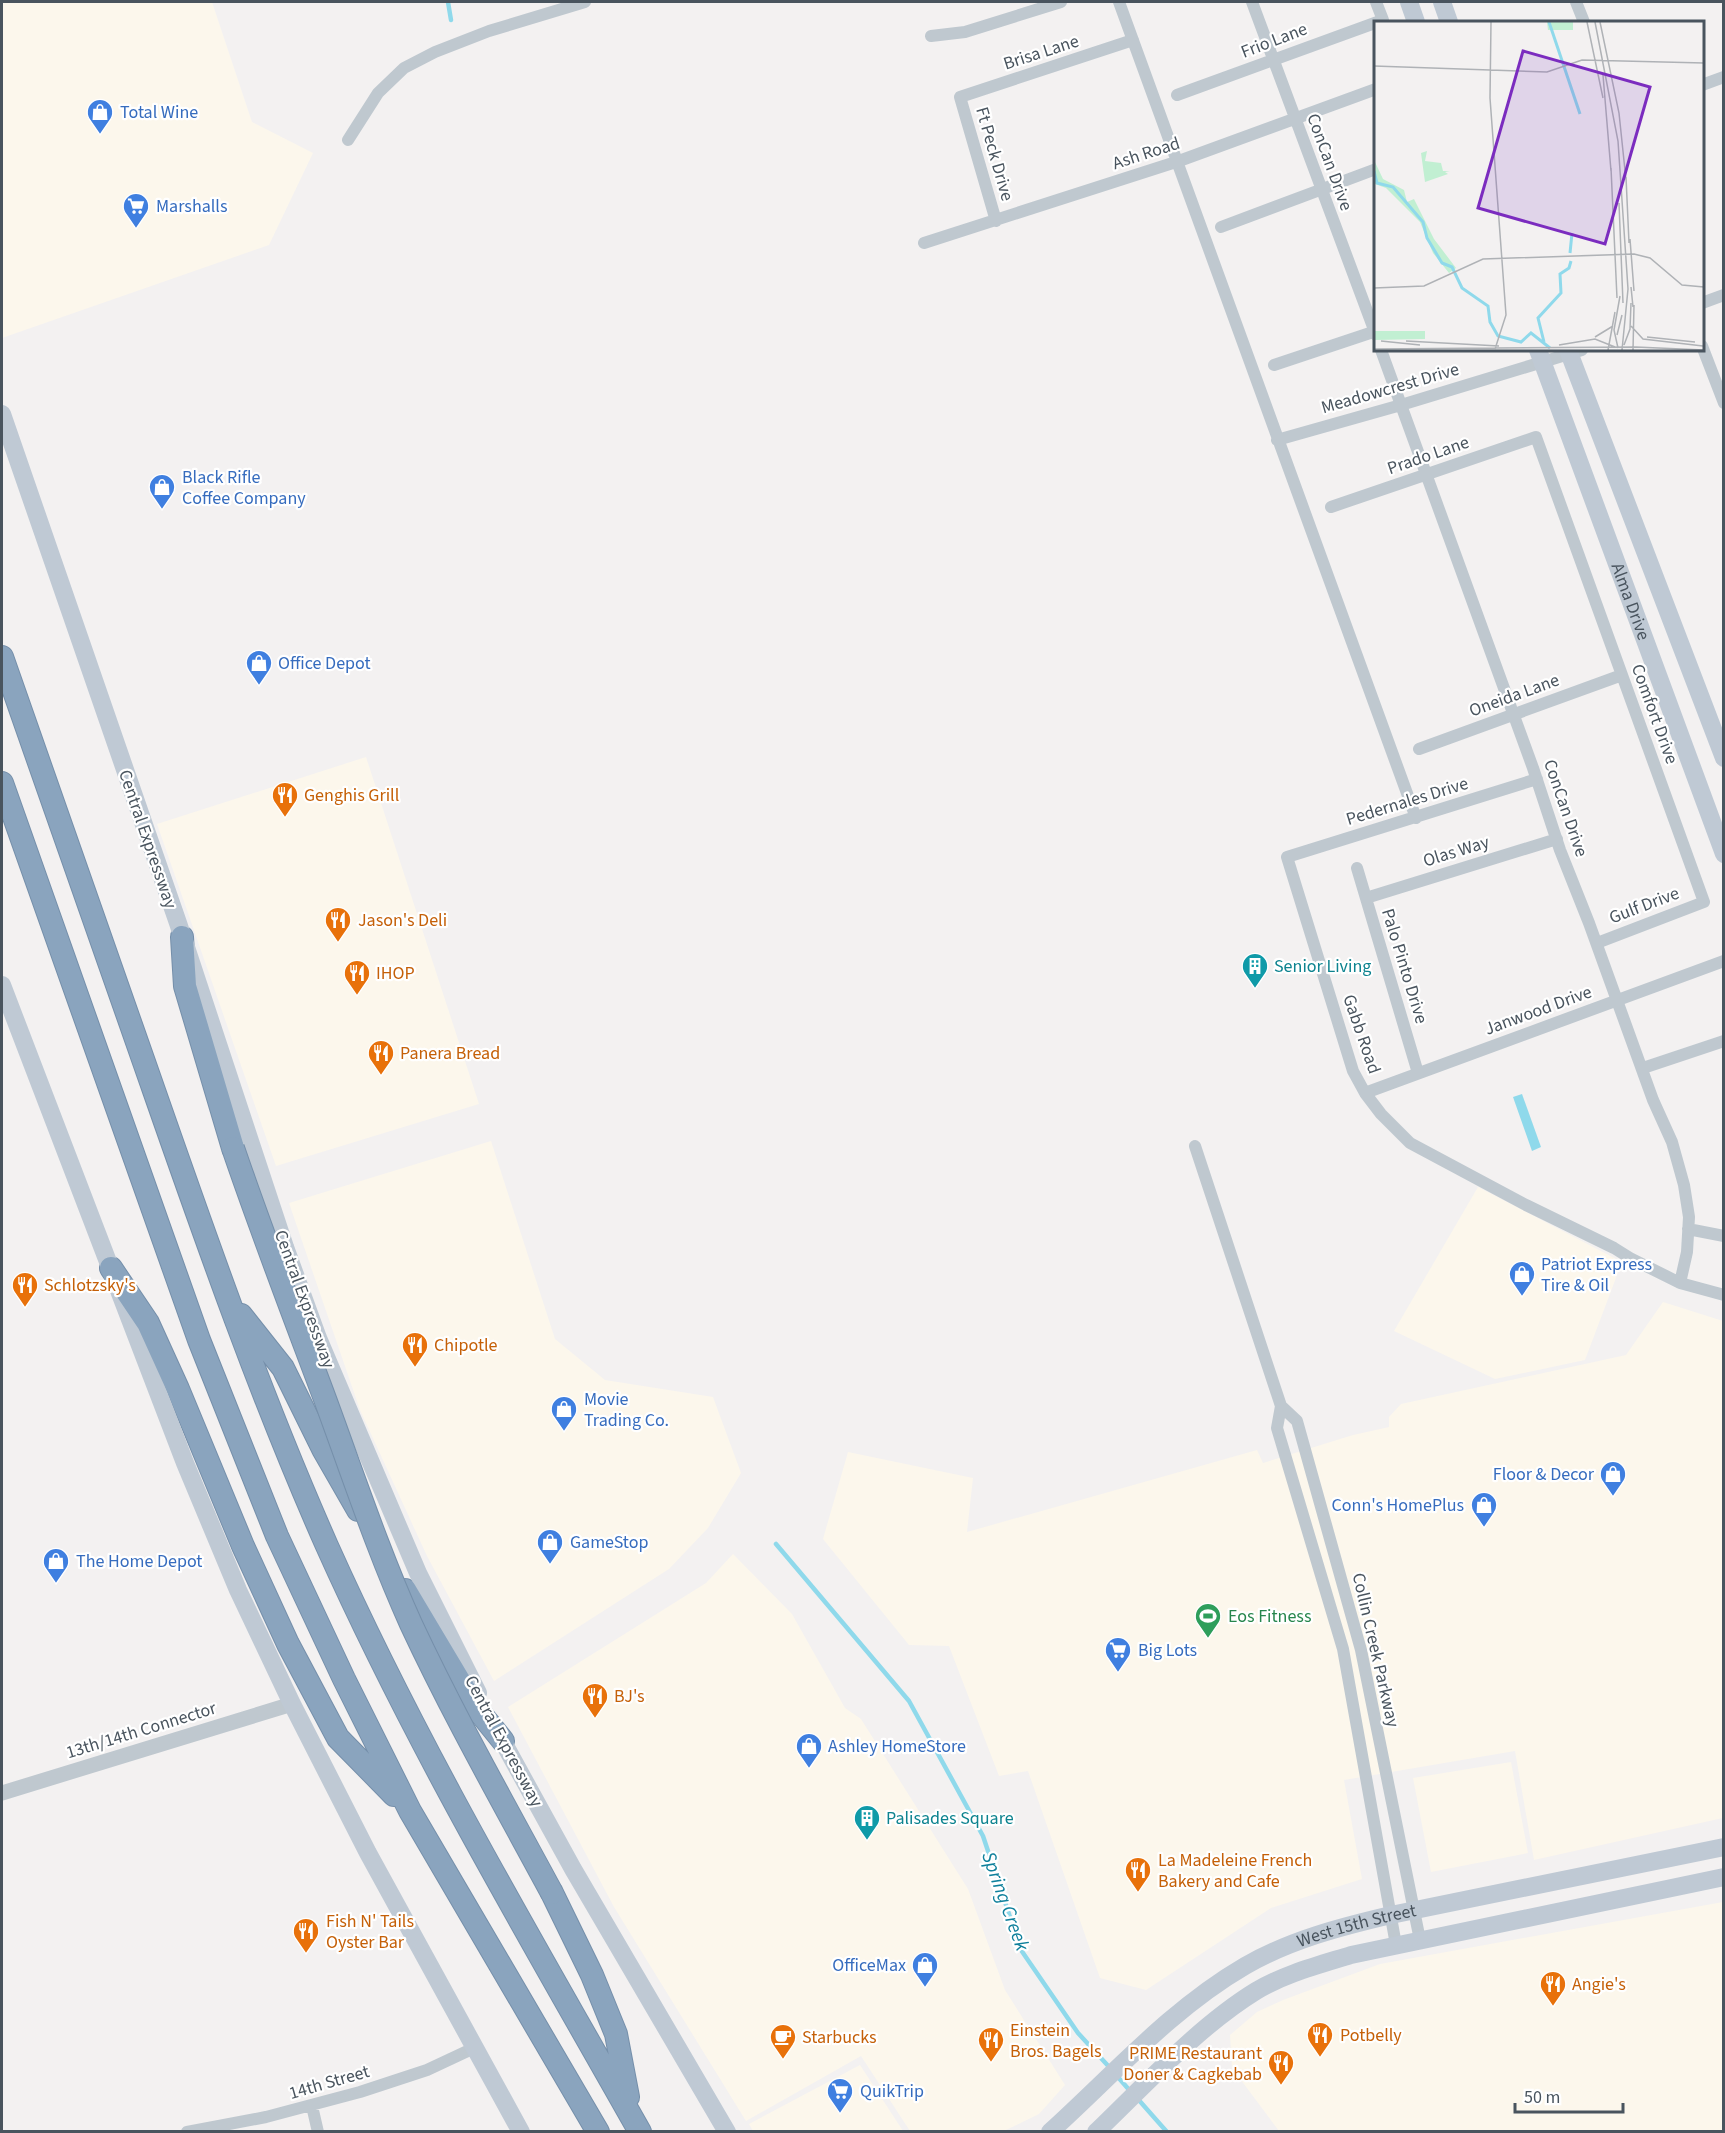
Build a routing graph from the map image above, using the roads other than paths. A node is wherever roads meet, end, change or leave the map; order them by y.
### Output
1 (585, 2) edge
2 (1061, 2) edge
3 (1119, 2) edge
4 (1252, 2) edge
5 (1376, 2) edge
6 (1409, 2) edge
7 (1442, 2) edge
8 (1576, 2) edge
9 (1380, 21) edge
10 (1416, 21) edge
11 (1449, 21) edge
12 (1584, 21) edge
13 (1374, 23) edge
14 (931, 36) dead end
15 (1133, 40) junction
16 (1273, 60) junction
17 (1724, 77) edge
18 (1704, 84) edge
19 (1374, 90) edge
20 (1177, 95) dead end
21 (960, 97) joint
22 (1295, 119) junction
23 (348, 140) dead end
24 (1179, 161) junction
25 (1374, 170) edge
26 (1321, 188) junction
27 (996, 221) junction
28 (1221, 227) dead end
29 (924, 243) dead end
30 (1724, 295) edge
31 (1704, 302) edge
32 (1374, 329) edge
33 (1374, 332) edge
34 (1381, 351) edge
35 (1573, 351) edge
36 (1704, 351) edge
37 (1540, 356) edge
38 (1274, 365) dead end
39 (1724, 404) edge
40 (1401, 405) junction
41 (2, 414) edge
42 (1536, 437) joint
43 (1277, 440) junction
44 (1426, 474) junction
45 (1331, 507) dead end
46 (2, 657) edge
47 (1622, 675) junction
48 (1514, 715) junction
49 (1419, 749) dead end
50 (1724, 758) edge
51 (1537, 779) junction
52 (2, 783) edge
53 (1416, 818) junction
54 (1557, 839) junction
55 (1724, 854) edge
56 (1287, 857) joint
57 (1357, 868) dead end
58 (1366, 898) junction
59 (1704, 902) joint
60 (182, 937) junction
61 (1597, 943) junction
62 (1724, 961) edge
63 (2, 985) edge
64 (1617, 1001) junction
65 (1724, 1041) edge
66 (1643, 1068) junction
67 (1418, 1073) junction
68 (1365, 1093) junction
69 (1195, 1146) dead end
70 (1688, 1228) junction
71 (1724, 1236) edge
72 (111, 1268) junction
73 (1680, 1283) junction
74 (1724, 1295) edge
75 (227, 1298) junction
76 (1281, 1406) junction
77 (292, 1704) junction
78 (503, 1741) junction
79 (2, 1793) edge
80 (410, 1811) junction
81 (1724, 1847) edge
82 (1668, 1858) junction
83 (1724, 1877) edge
84 (1676, 1886) junction
85 (1413, 1911) junction
86 (1391, 1915) junction
87 (1420, 1940) junction
88 (1396, 1945) junction
89 (474, 2048) junction
90 (312, 2106) junction
91 (636, 2124) edge
92 (187, 2132) edge
93 (318, 2132) edge
94 (521, 2132) edge
95 (598, 2132) edge
96 (727, 2132) edge
97 (1050, 2132) edge
98 (1096, 2132) edge

1 - 23 street
2 - 14 street
3 - 15 street
4 - 16 street, ConCan Drive
5 - 9 street, Frio Lane
6 - 10 main road
7 - 11 main road
8 - 12 street
13 - 16 street, Frio Lane
15 - 21 street, Brisa Lane
15 - 24 street
16 - 20 street, Frio Lane
16 - 22 street, ConCan Drive
17 - 18 street
19 - 22 street, Ash Road
21 - 27 street, Ft Peck Drive
22 - 24 street, Ash Road
22 - 26 street, ConCan Drive
24 - 27 street, Ash Road
24 - 43 street
25 - 26 street
26 - 28 street
26 - 32 street, ConCan Drive
27 - 29 street, Ash Road
30 - 31 street
33 - 38 street
34 - 40 street, ConCan Drive
35 - 37 street, Meadowcrest Drive
35 - 50 main road, Alma Drive
36 - 39 street
37 - 40 street, Meadowcrest Drive
37 - 55 main road, Alma Drive
40 - 43 street, Meadowcrest Drive
40 - 44 street, ConCan Drive
41 - 60 main road, Central Expressway
42 - 44 street, Prado Lane
42 - 47 street, Comfort Drive
43 - 53 street
44 - 45 street, Prado Lane
44 - 48 street, ConCan Drive
46 - 75 highway
47 - 48 street, Oneida Lane
47 - 59 street, Comfort Drive
48 - 49 street, Oneida Lane
48 - 51 street, ConCan Drive
51 - 53 street, Pedernales Drive
51 - 54 street, ConCan Drive
52 - 80 highway
53 - 56 street, Pedernales Drive
54 - 58 street, Olas Way
54 - 61 street, ConCan Drive
56 - 68 street, Gabb Road
57 - 58 street, Palo Pinto Drive
58 - 67 street, Palo Pinto Drive
59 - 61 street, Gulf Drive
60 - 78 main road, Central Expressway
60 - 91 highway, bridge
61 - 64 street, ConCan Drive
62 - 64 street, Janwood Drive
63 - 72 main road
64 - 66 street, ConCan Drive
64 - 67 street, Janwood Drive
65 - 66 street
66 - 70 street, ConCan Drive
67 - 68 street, Janwood Drive
68 - 73 street, Gabb Road
69 - 76 street, Collin Creek Parkway
70 - 71 street
70 - 73 street, ConCan Drive
72 - 77 main road
72 - 80 highway
73 - 74 street
75 - 78 highway
75 - 91 highway
76 - 85 street, Collin Creek Parkway
76 - 86 street, Collin Creek Parkway
77 - 79 street, 13th/14th Connector
77 - 89 main road
78 - 96 main road, Central Expressway
80 - 95 highway
81 - 82 main road, West 15th Street
82 - 84 main road
82 - 85 main road, West 15th Street
83 - 84 main road, West 15th Street
84 - 87 main road, West 15th Street
85 - 86 main road, West 15th Street
85 - 87 street, Collin Creek Parkway
86 - 88 street, Collin Creek Parkway
86 - 97 main road, West 15th Street
87 - 88 main road, West 15th Street
88 - 98 main road, West 15th Street
89 - 90 street, 14th Street
89 - 94 main road
90 - 92 street, 14th Street
90 - 93 street

